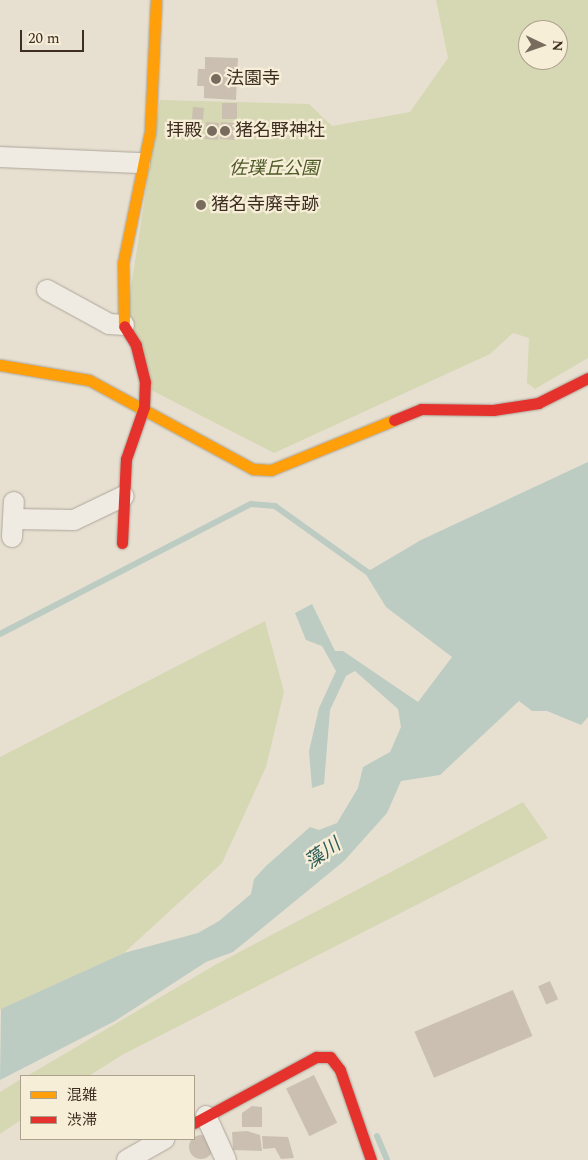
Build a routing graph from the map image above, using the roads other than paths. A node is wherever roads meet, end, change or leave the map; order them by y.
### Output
1 (156, 0) edge
2 (0, 157) edge
3 (140, 163) junction
4 (47, 290) dead end
5 (124, 325) junction
6 (0, 365) edge
7 (588, 378) edge
8 (144, 406) junction
9 (124, 496) junction
10 (13, 519) dead end
11 (122, 543) dead end
12 (200, 1119) edge
13 (162, 1140) edge
14 (126, 1160) edge
15 (226, 1160) edge
16 (371, 1160) edge

1 - 3 street
2 - 3 street
3 - 5 street
4 - 5 street
5 - 8 street
6 - 8 street
7 - 8 street
8 - 9 street
9 - 10 street
9 - 11 street
12 - 15 street
12 - 16 street
13 - 14 street

